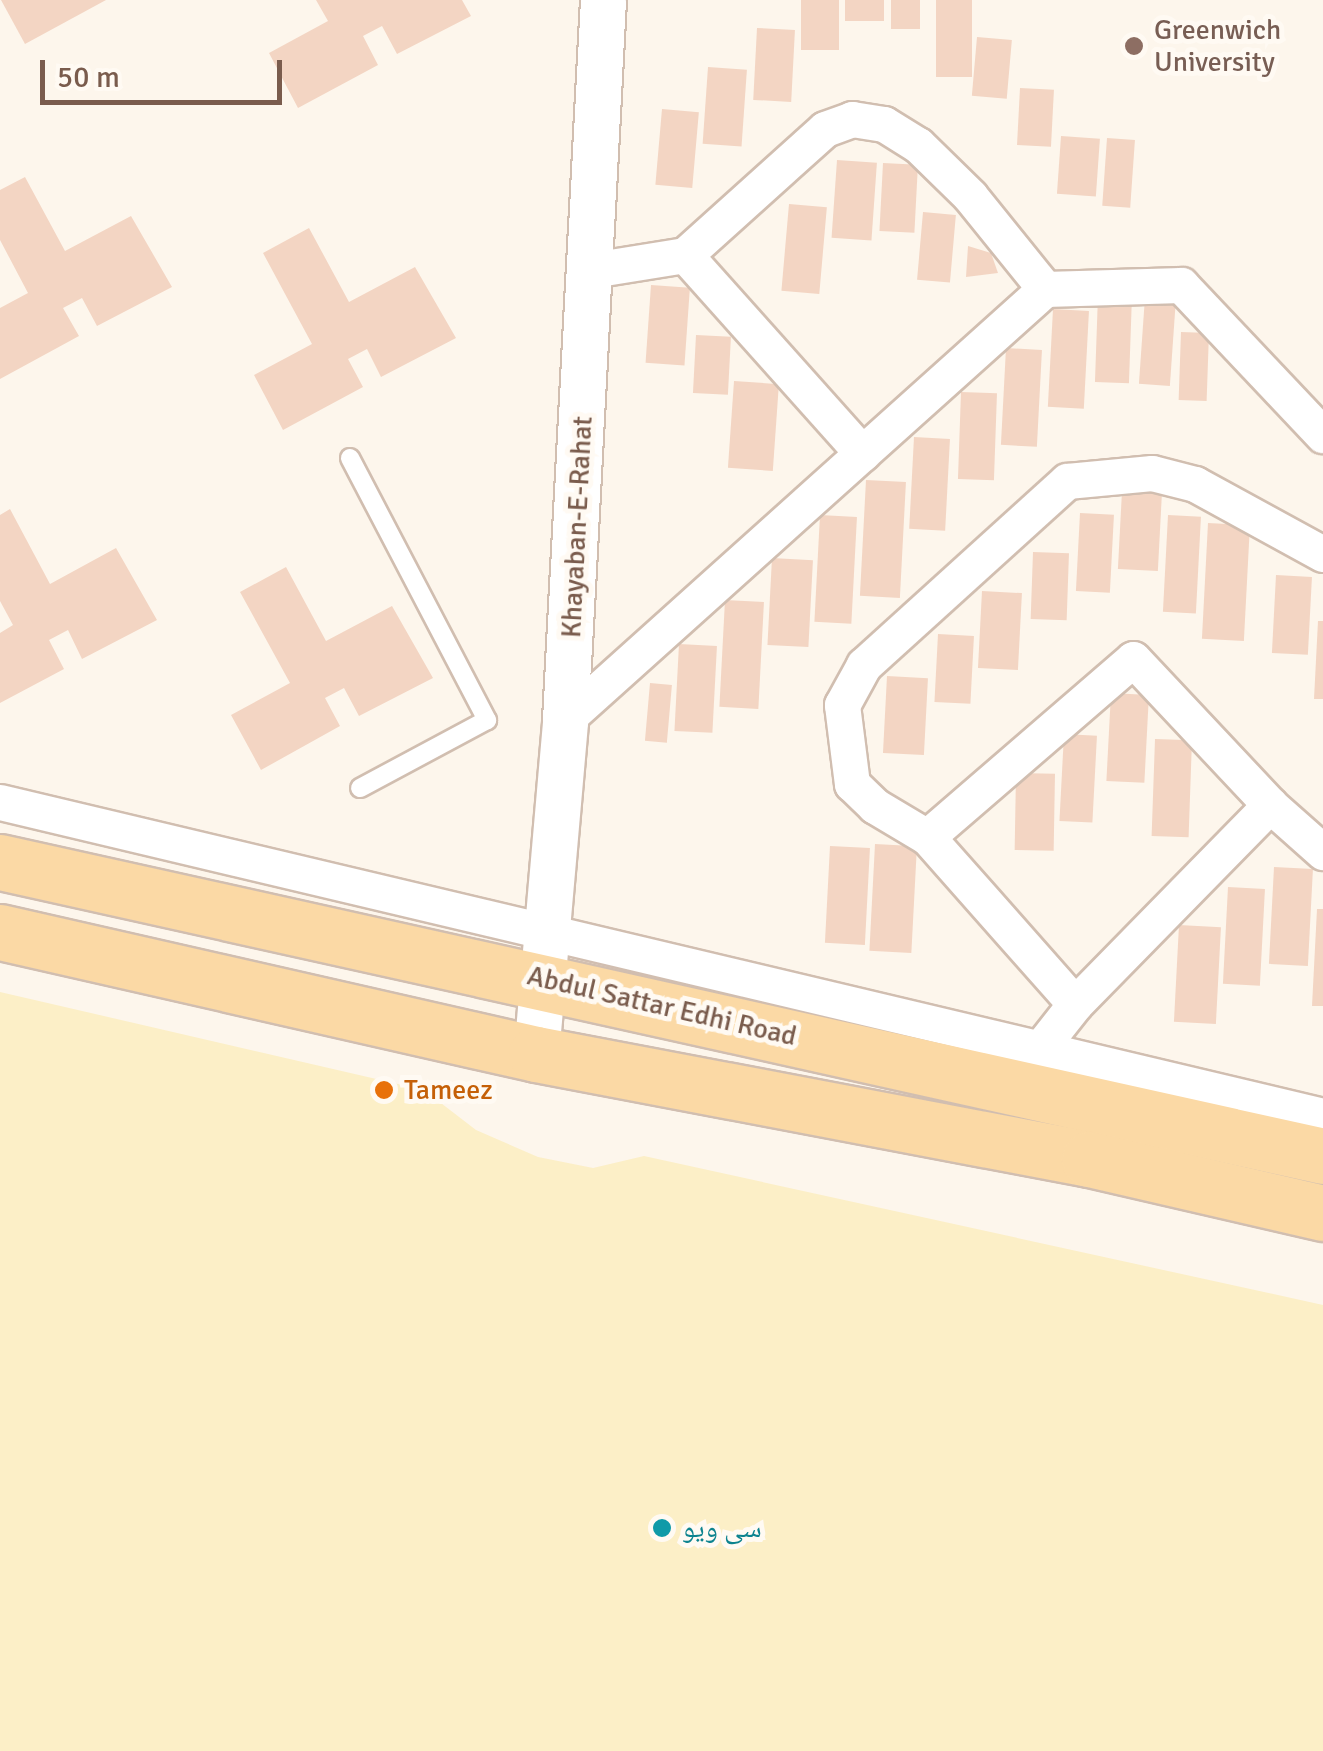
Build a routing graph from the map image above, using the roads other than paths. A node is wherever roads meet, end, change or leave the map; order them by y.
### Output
1 (603, 0) edge
2 (685, 255) junction
3 (592, 270) junction
4 (1045, 290) junction
5 (1323, 436) edge
6 (862, 453) junction
7 (350, 458) dead end
8 (1323, 554) edge
9 (565, 720) junction
10 (360, 788) dead end
11 (0, 802) edge
12 (1270, 805) junction
13 (927, 837) junction
14 (1323, 852) edge
15 (0, 862) edge
16 (0, 932) edge
17 (548, 957) junction
18 (1076, 1004) junction
19 (1038, 1051) junction
20 (536, 1054) junction
21 (1323, 1116) edge
22 (1323, 1156) edge
23 (1323, 1213) edge

1 - 3 street, Khayaban-E-Rahat
2 - 3 street
2 - 4 street
2 - 6 street
3 - 9 street, Khayaban-E-Rahat
4 - 5 street
4 - 6 street
6 - 9 street
7 - 10 lane
8 - 13 street
9 - 17 street, Khayaban-E-Rahat
11 - 17 street
12 - 13 street
12 - 14 street
12 - 18 street
13 - 18 street
15 - 17 main road, Abdul Sattar Edhi Road
16 - 20 main road
17 - 19 street
17 - 20 street, Khayaban-E-Rahat
17 - 22 main road, Abdul Sattar Edhi Road
18 - 19 street
19 - 21 street
20 - 23 main road

